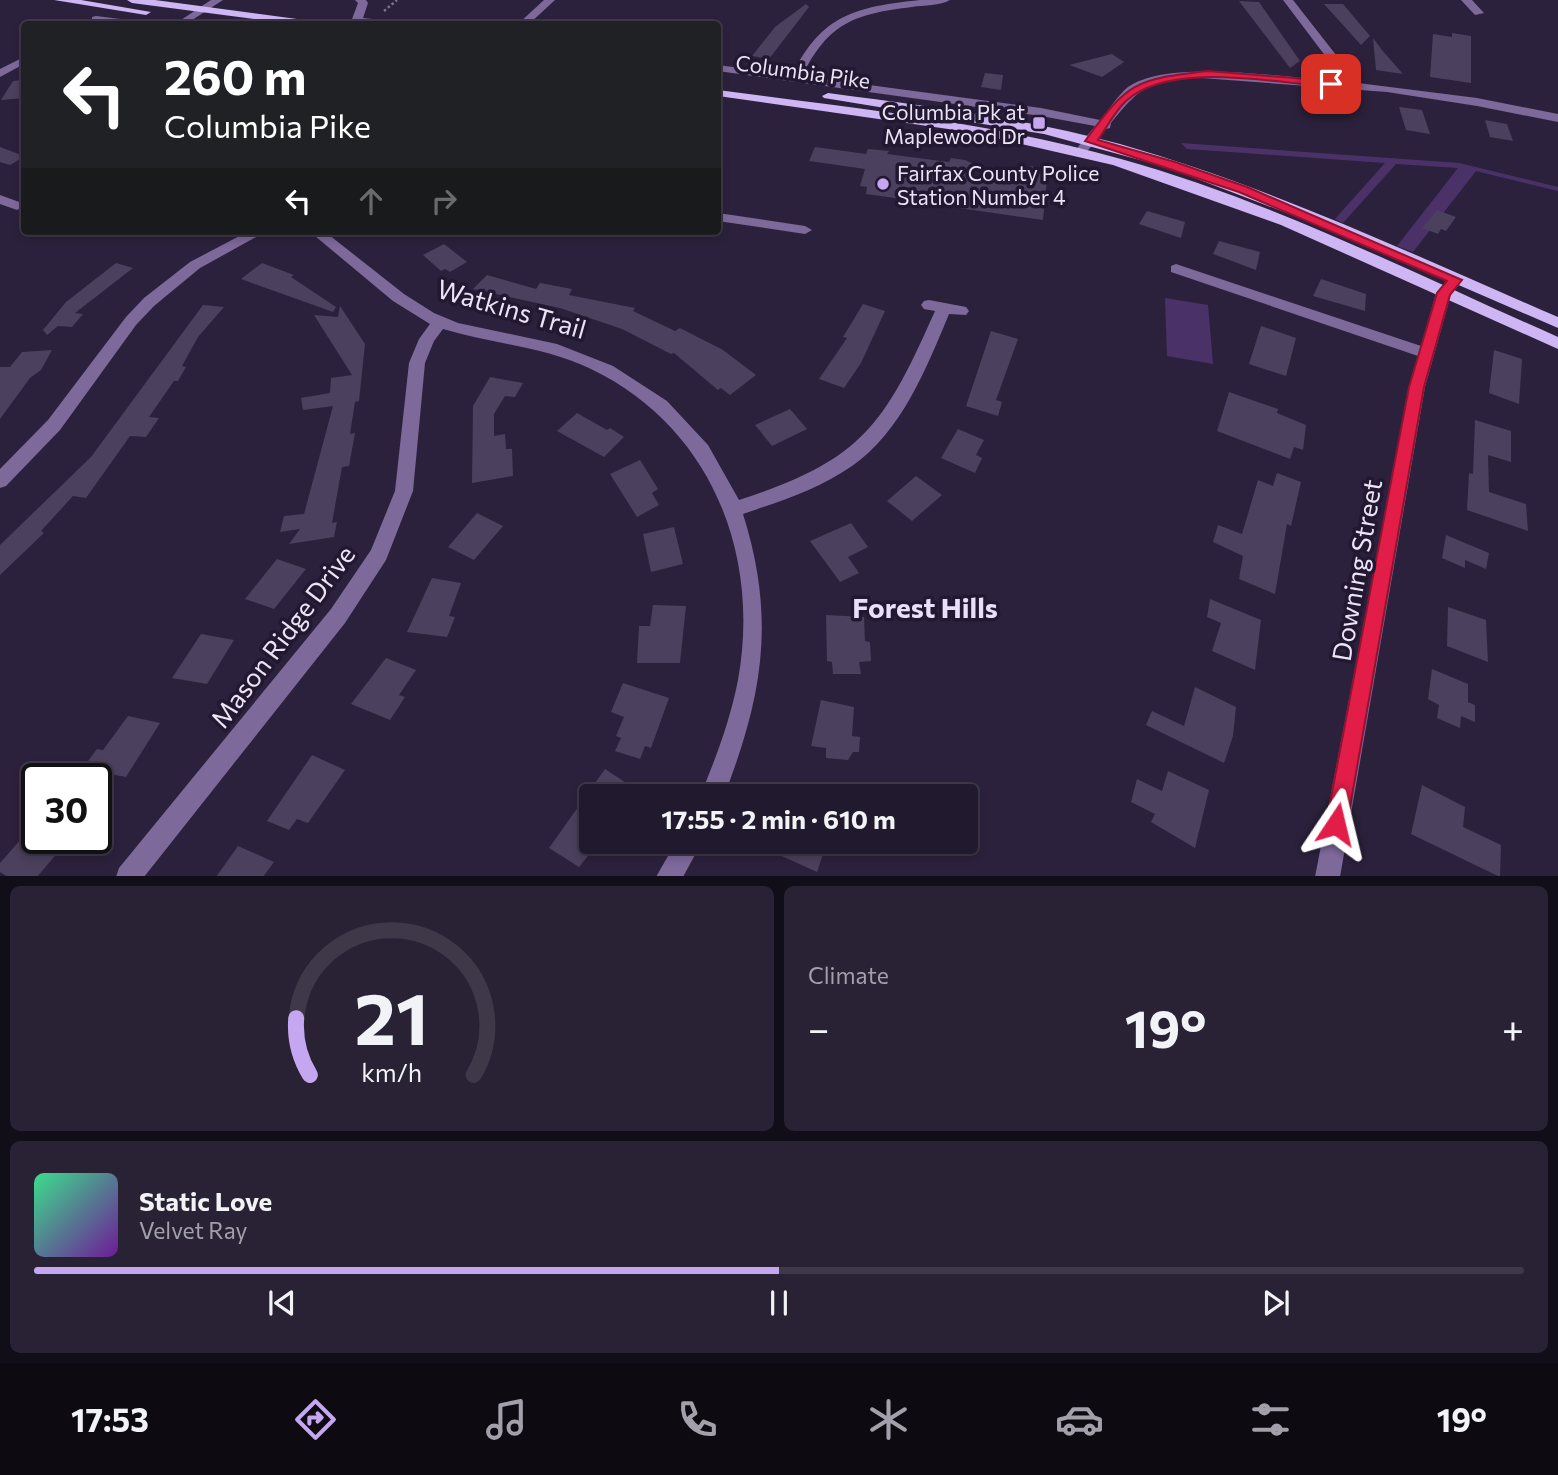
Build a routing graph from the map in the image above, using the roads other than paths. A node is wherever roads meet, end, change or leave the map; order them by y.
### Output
1 (59, 0) edge
2 (132, 0) edge
3 (218, 0) edge
4 (360, 0) edge
5 (550, 0) edge
6 (945, 0) edge
7 (1287, 0) edge
8 (1466, 0) edge
9 (202, 10) junction
10 (1479, 13) dead end
11 (178, 21) edge
12 (186, 21) edge
13 (288, 21) edge
14 (353, 21) edge
15 (526, 21) edge
16 (21, 62) edge
17 (721, 68) edge
18 (0, 74) edge
19 (795, 79) junction
20 (721, 81) edge
21 (1354, 86) junction
22 (721, 93) edge
23 (1558, 118) edge
24 (1106, 125) junction
25 (1086, 147) junction
26 (0, 199) edge
27 (17, 206) dead end
28 (721, 217) edge
29 (805, 230) dead end
30 (252, 235) edge
31 (321, 235) edge
32 (1176, 269) dead end
33 (1449, 287) junction
34 (945, 308) dead end
35 (439, 323) junction
36 (1558, 323) edge
37 (1558, 343) edge
38 (1425, 353) junction
39 (0, 481) edge
40 (734, 509) junction
41 (717, 784) edge
42 (682, 854) edge
43 (129, 876) edge
44 (669, 876) edge
45 (1327, 876) edge

1 - 11 main road
2 - 9 main road
3 - 9 street
4 - 14 street
5 - 15 street
6 - 19 street
7 - 21 street
8 - 10 street
9 - 12 street
9 - 13 main road
16 - 18 street
17 - 19 street
19 - 24 street
20 - 25 main road, Columbia Pike
21 - 23 street
21 - 24 street
22 - 25 main road, Columbia Pike
24 - 25 street
25 - 33 main road, Columbia Pike
26 - 27 street
28 - 29 street
30 - 39 street
31 - 35 street, Watkins Trail
32 - 38 street
33 - 36 main road, Columbia Pike
33 - 37 main road, Columbia Pike
33 - 38 street, Downing Street
34 - 40 street
35 - 40 street, Watkins Trail
35 - 43 street, Mason Ridge Drive
38 - 45 street, Downing Street
40 - 41 street, Watkins Trail
42 - 44 street

